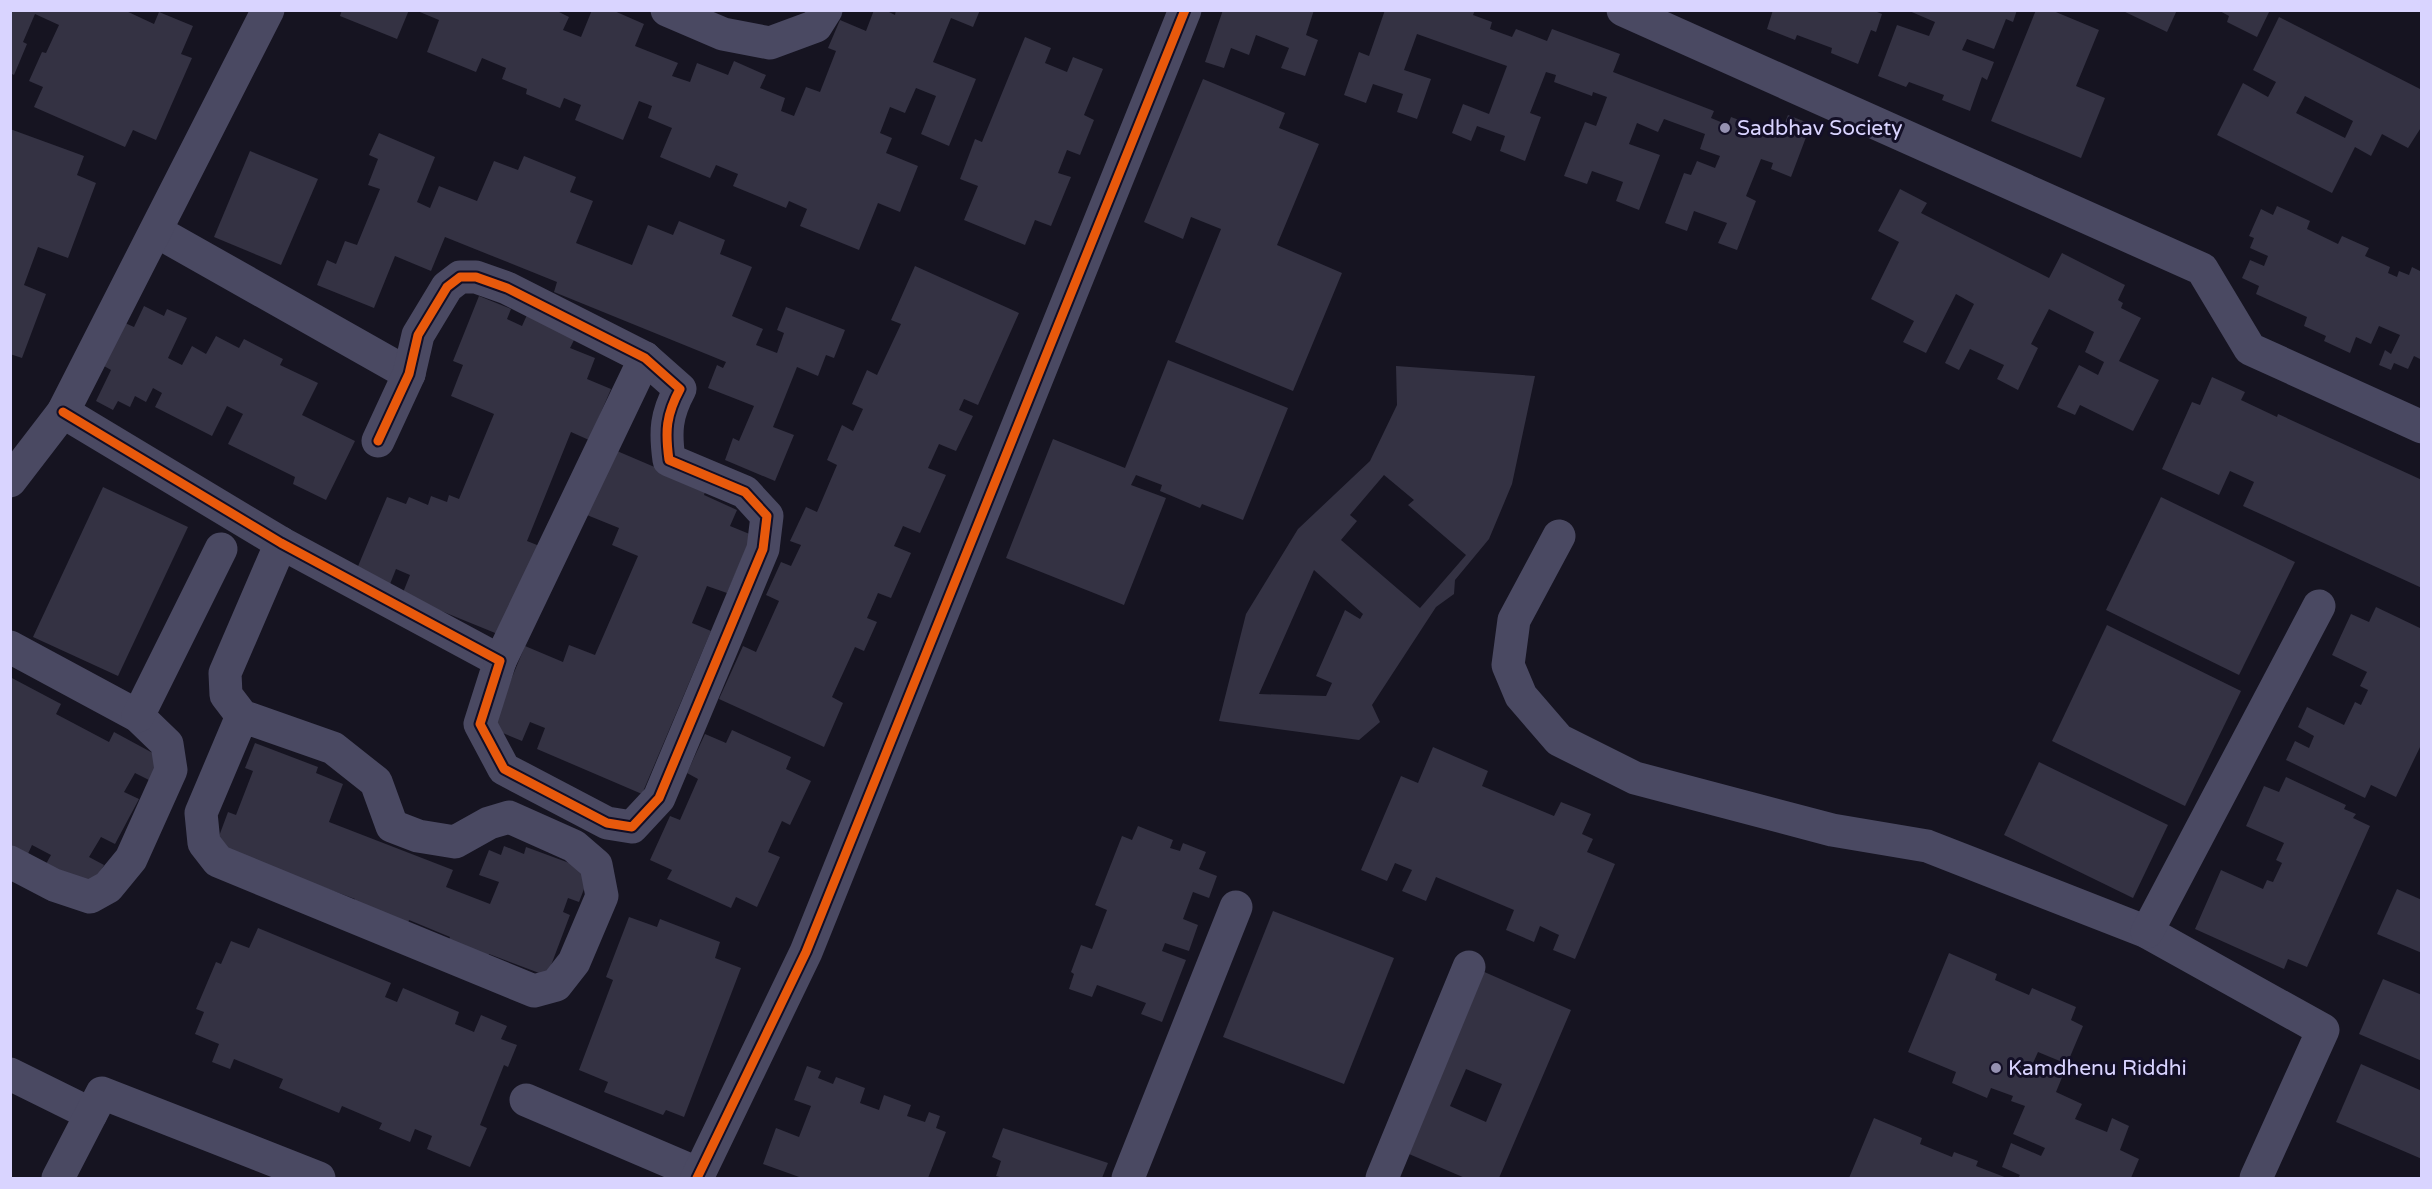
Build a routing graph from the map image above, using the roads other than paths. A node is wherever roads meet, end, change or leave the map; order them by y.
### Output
1 (268, 10) edge
2 (667, 10) edge
3 (826, 10) edge
4 (1185, 10) edge
5 (1623, 10) edge
6 (156, 231) junction
7 (645, 358) junction
8 (409, 374) junction
9 (63, 412) junction
10 (2421, 427) edge
11 (378, 441) dead end
12 (10, 481) edge
13 (1559, 536) dead end
14 (281, 543) junction
15 (221, 549) dead end
16 (2319, 606) dead end
17 (10, 648) edge
18 (500, 661) junction
19 (138, 716) junction
20 (243, 716) junction
21 (10, 862) edge
22 (1236, 907) dead end
23 (2146, 932) junction
24 (1469, 967) dead end
25 (10, 1074) edge
26 (526, 1100) dead end
27 (91, 1114) junction
28 (698, 1176) edge
29 (58, 1179) edge
30 (319, 1179) edge
31 (1128, 1179) edge
32 (1383, 1179) edge
33 (2256, 1179) edge

1 - 6 street
2 - 3 street
4 - 28 street
5 - 10 street
6 - 8 street
6 - 9 street
7 - 8 street
7 - 18 street
7 - 18 street
8 - 11 street
9 - 12 street
9 - 14 street
13 - 23 street
14 - 18 street
14 - 20 street
15 - 19 street
16 - 23 street
17 - 19 street
19 - 21 street
20 - 20 street
22 - 31 street
23 - 33 street
24 - 32 street
25 - 27 street
26 - 28 street
27 - 29 street
27 - 30 street

